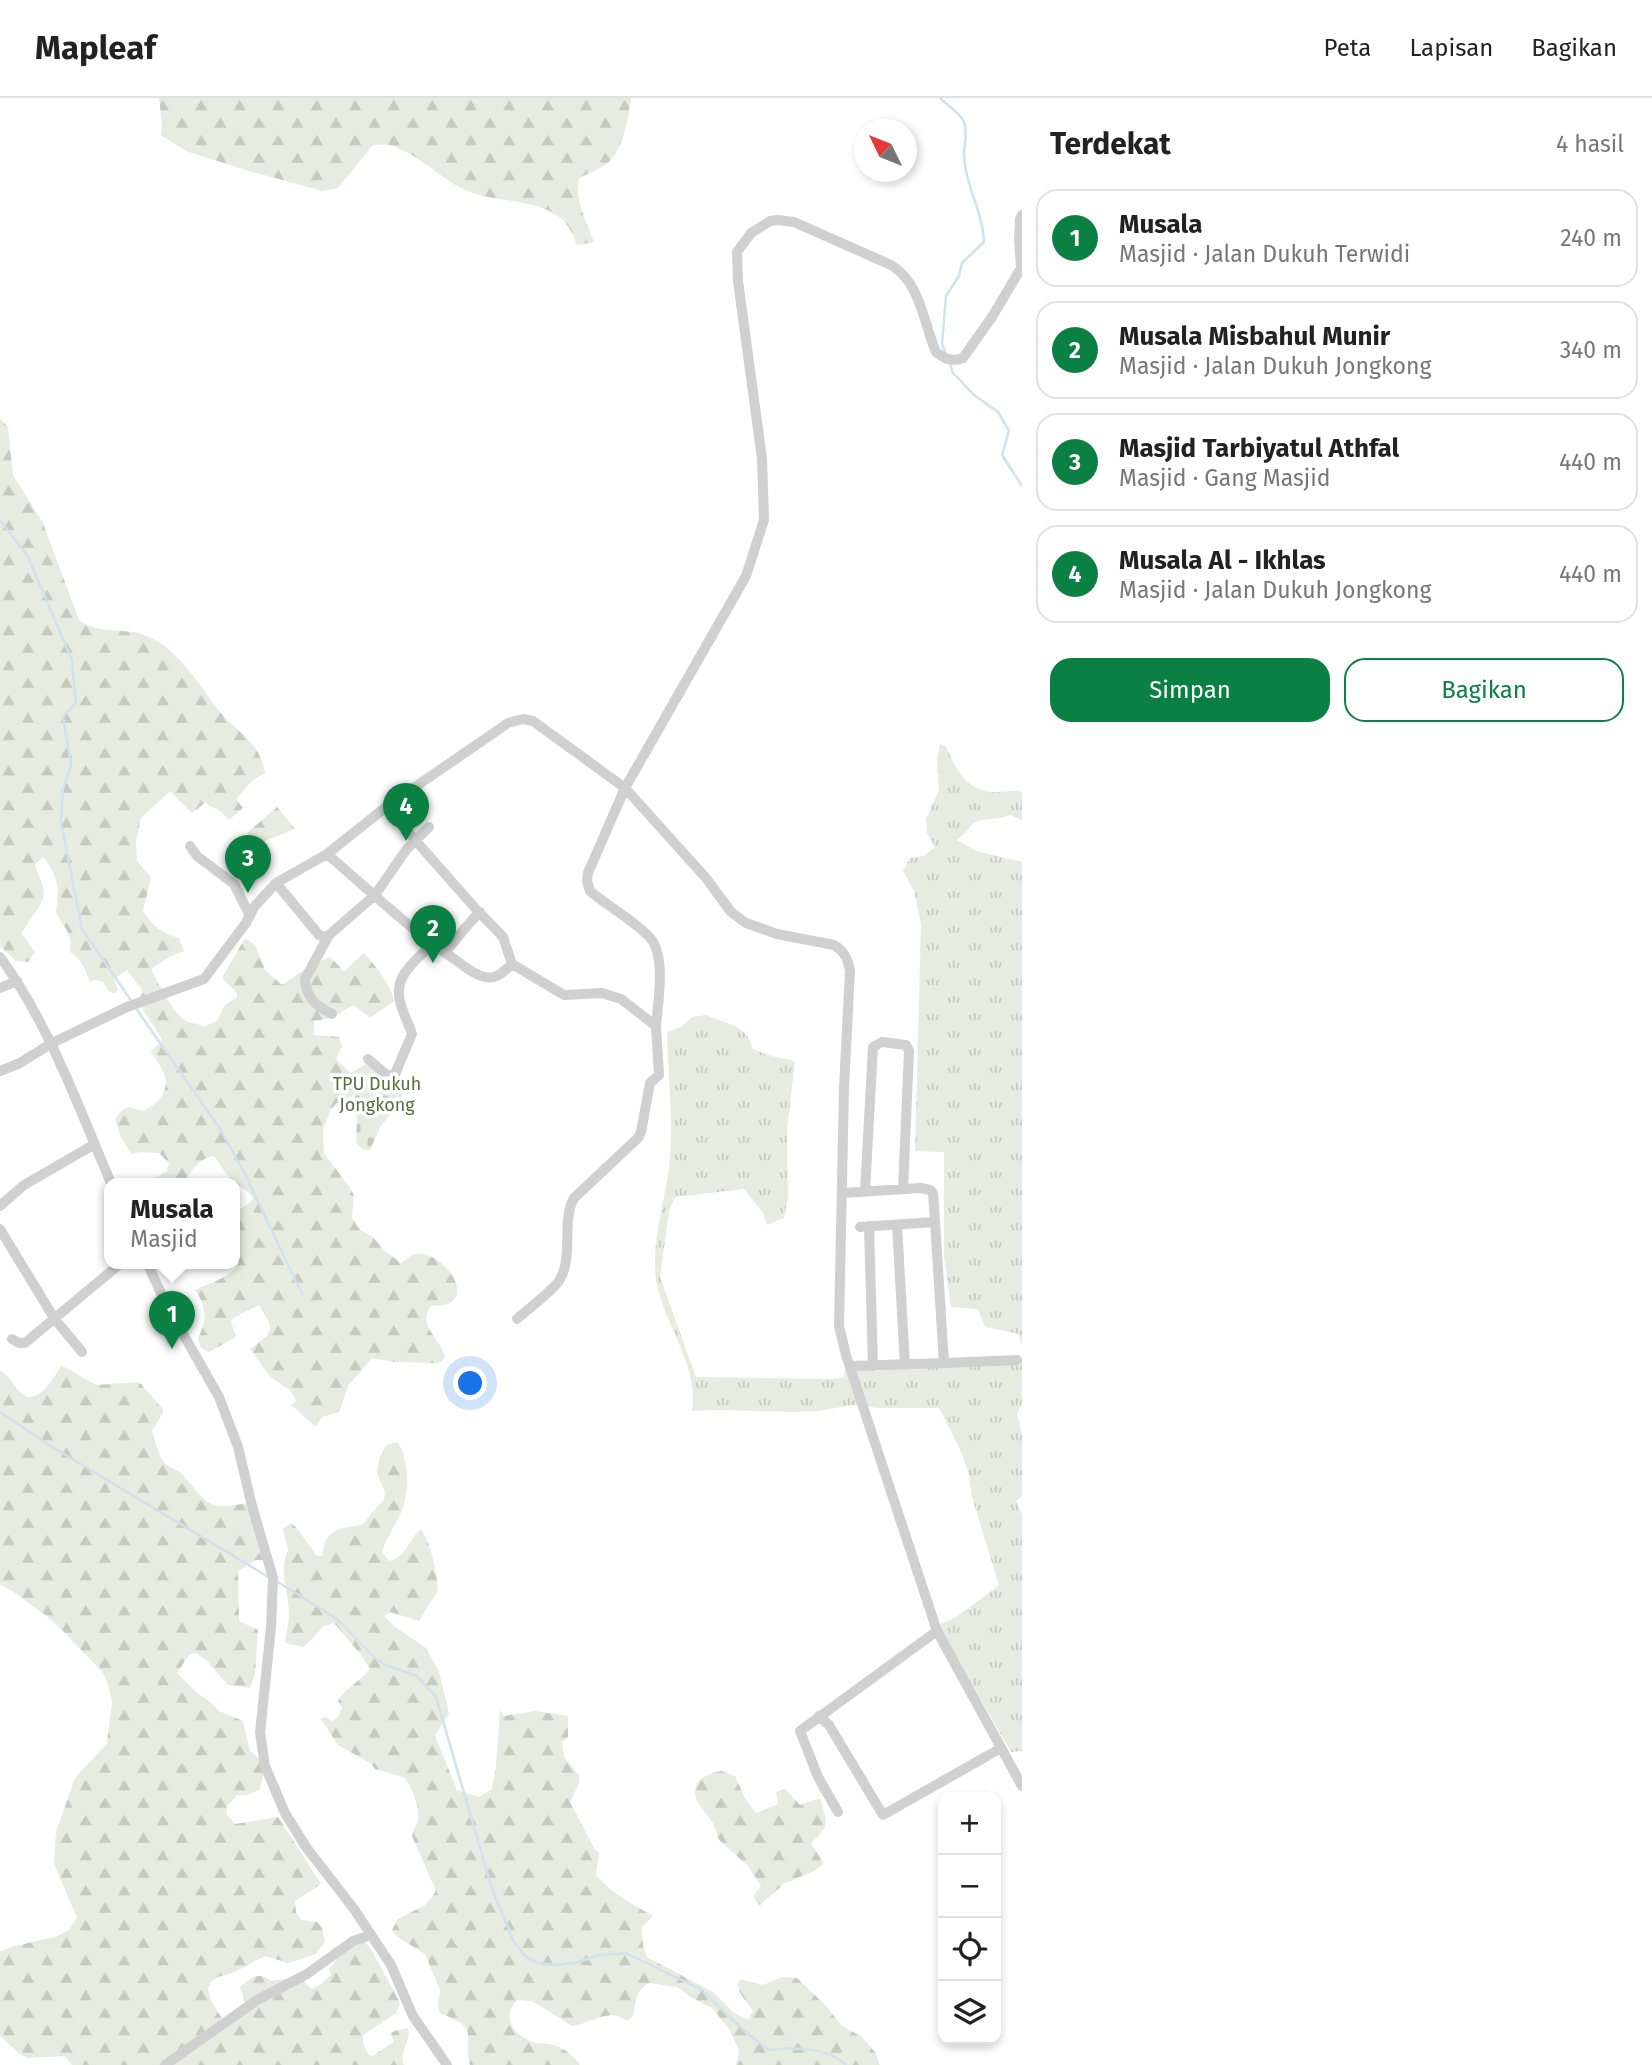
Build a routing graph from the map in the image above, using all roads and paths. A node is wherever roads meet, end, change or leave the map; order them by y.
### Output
1 (1022, 215) edge
2 (625, 788) junction
3 (386, 807) junction
4 (429, 827) dead end
5 (416, 839) junction
6 (190, 846) dead end
7 (327, 854) junction
8 (276, 883) junction
9 (375, 895) junction
10 (480, 912) junction
11 (250, 916) junction
12 (329, 935) junction
13 (433, 943) junction
14 (445, 953) junction
15 (0, 957) edge
16 (512, 964) junction
17 (17, 981) junction
18 (0, 988) edge
19 (332, 1014) dead end
20 (656, 1026) junction
21 (52, 1042) junction
22 (368, 1059) dead end
23 (0, 1071) edge
24 (94, 1144) junction
25 (109, 1178) edge
26 (903, 1189) junction
27 (865, 1191) junction
28 (842, 1193) junction
29 (0, 1206) edge
30 (935, 1222) junction
31 (897, 1225) junction
32 (0, 1229) edge
33 (114, 1269) edge
34 (149, 1269) edge
35 (54, 1318) junction
36 (517, 1319) dead end
37 (12, 1339) dead end
38 (82, 1352) dead end
39 (1017, 1360) dead end
40 (944, 1363) junction
41 (905, 1365) junction
42 (850, 1366) junction
43 (873, 1366) junction
44 (937, 1632) junction
45 (819, 1716) junction
46 (1001, 1748) junction
47 (1022, 1786) edge
48 (838, 1812) dead end
49 (370, 1935) junction
50 (165, 2065) edge
51 (447, 2065) edge

1 - 2 street
2 - 3 street
2 - 20 street
2 - 28 street
3 - 5 street
3 - 7 street
4 - 5 street
5 - 9 street
5 - 10 street
6 - 11 street
7 - 8 street
7 - 9 street
8 - 11 street
8 - 12 street
9 - 12 street
9 - 13 street
10 - 14 street
10 - 16 street
11 - 21 street
12 - 19 street
13 - 14 street
13 - 22 street
14 - 16 street
15 - 17 street
16 - 20 street
17 - 18 street
17 - 21 street
20 - 36 street
21 - 23 street
21 - 24 street
24 - 25 street
24 - 29 street
26 - 27 street
26 - 27 street
26 - 30 street
27 - 28 street
28 - 42 street
30 - 31 street
30 - 40 street
31 - 41 street
31 - 43 street
32 - 35 street
33 - 35 street
34 - 49 street
35 - 37 street
35 - 38 street
39 - 40 street
40 - 41 street
41 - 43 street
42 - 43 street
42 - 44 street
44 - 45 street
44 - 46 street
45 - 46 street
45 - 48 street
46 - 47 street
49 - 50 street
49 - 51 street

